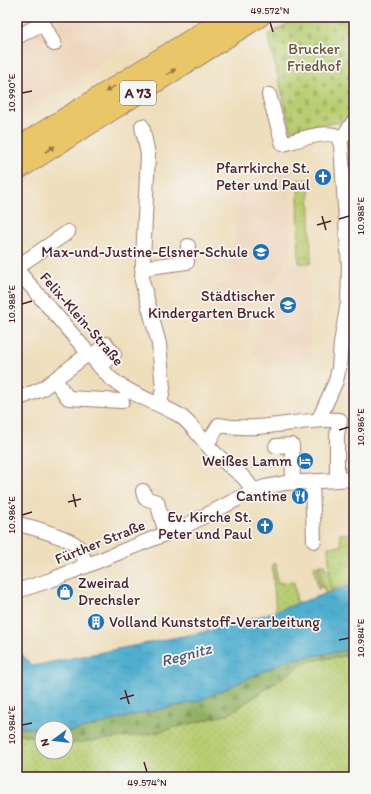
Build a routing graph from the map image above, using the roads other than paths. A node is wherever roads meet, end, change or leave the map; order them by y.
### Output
1 (227, 17) edge
2 (259, 17) edge
3 (18, 44) edge
4 (54, 44) dead end
5 (269, 95) dead end
6 (354, 122) edge
7 (142, 126) dead end
8 (340, 141) junction
9 (17, 148) edge
10 (17, 170) edge
11 (350, 228) edge
12 (68, 232) dead end
13 (188, 246) dead end
14 (17, 267) edge
15 (142, 268) junction
16 (17, 270) edge
17 (349, 327) edge
18 (93, 359) junction
19 (55, 380) junction
20 (17, 399) edge
21 (122, 401) dead end
22 (160, 405) junction
23 (319, 419) junction
24 (207, 444) junction
25 (276, 446) dead end
26 (354, 479) edge
27 (337, 480) junction
28 (312, 481) junction
29 (293, 482) junction
30 (143, 491) dead end
31 (253, 492) junction
32 (17, 524) edge
33 (166, 534) junction
34 (314, 540) dead end
35 (86, 566) junction
36 (17, 591) edge

1 -> 9 highway, A 73
10 -> 2 highway, A 73
3 - 4 street
5 - 8 street
6 - 8 street
7 - 15 street
8 - 11 street
11 - 17 street
12 - 14 street
13 - 15 street
15 - 22 street
16 - 18 street, Felix-Klein-Straße
17 - 23 street
18 - 19 street
18 - 22 street, Felix-Klein-Straße
19 - 20 street
19 - 21 street
22 - 24 street, Felix-Klein-Straße
23 - 24 street
23 - 27 street
24 - 31 street, Felix-Klein-Straße
25 - 29 street
26 - 27 street, Fürther Straße
27 - 28 street, Fürther Straße
28 - 29 street, Fürther Straße
28 - 34 street
29 - 31 street, Fürther Straße
30 - 33 street
31 - 33 street, Fürther Straße
32 - 35 street
33 - 35 street, Fürther Straße
35 - 36 street, Fürther Straße

